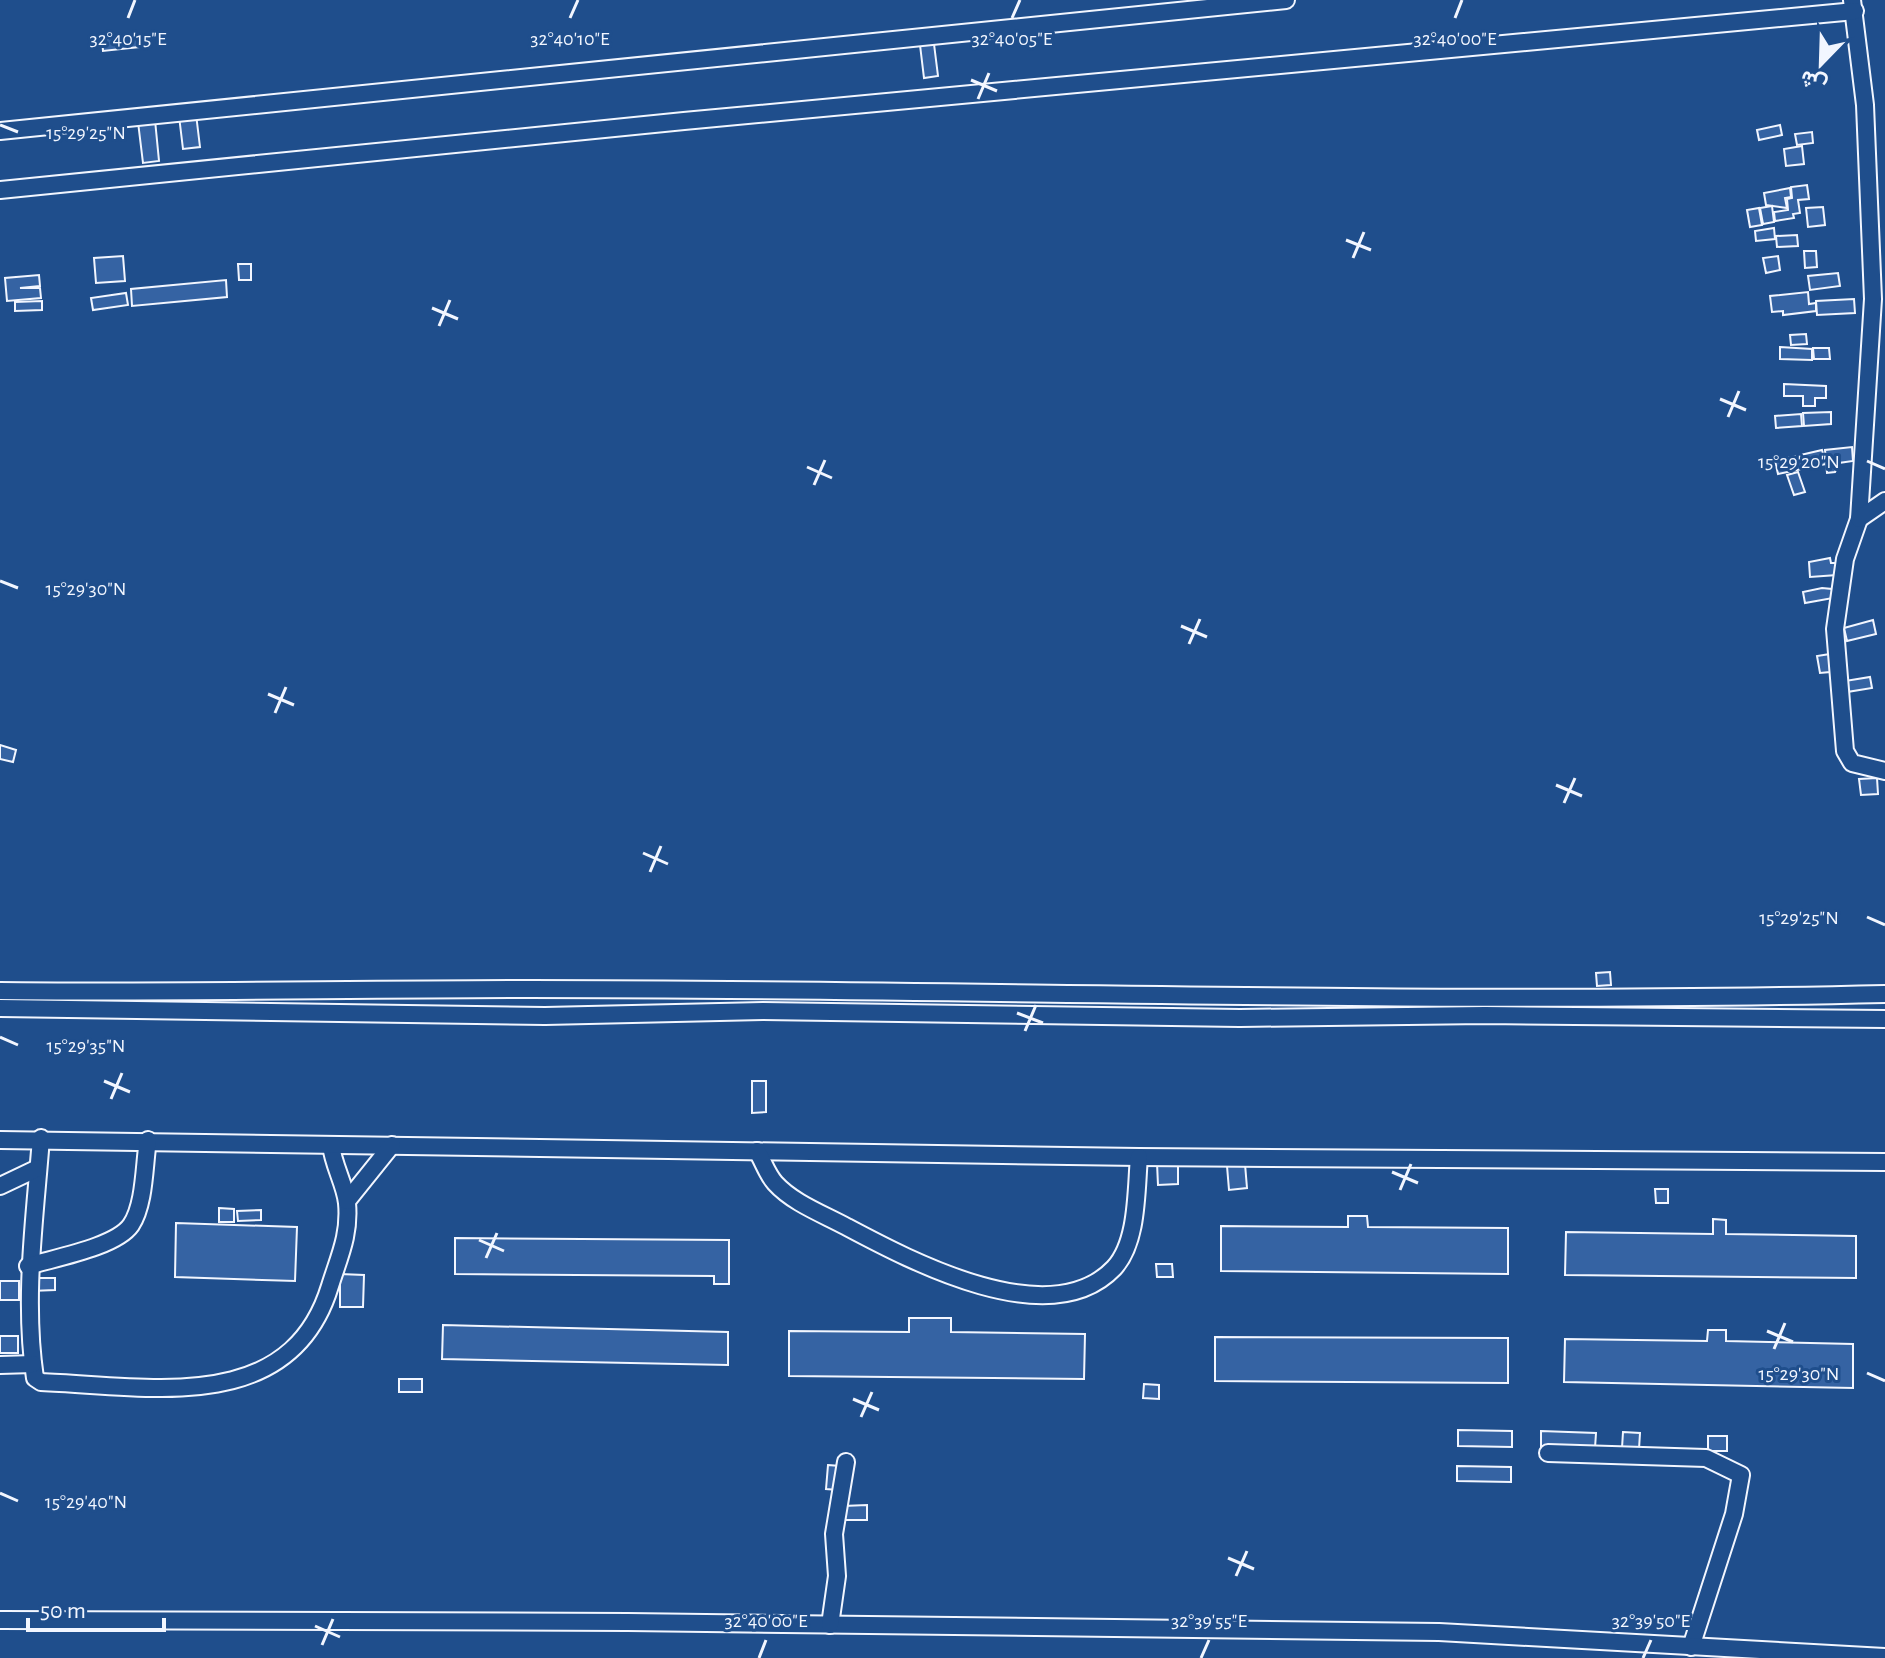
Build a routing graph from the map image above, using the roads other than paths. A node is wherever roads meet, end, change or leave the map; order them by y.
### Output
1 (1286, 0) edge
2 (1853, 6) edge
3 (0, 131) edge
4 (0, 190) edge
5 (1885, 501) edge
6 (1859, 519) junction
7 (1885, 771) edge
8 (0, 991) edge
9 (1885, 994) edge
10 (0, 1008) edge
11 (1885, 1019) edge
12 (41, 1138) junction
13 (0, 1140) edge
14 (148, 1140) junction
15 (331, 1145) junction
16 (392, 1145) junction
17 (757, 1151) junction
18 (1139, 1157) junction
19 (1885, 1162) edge
20 (38, 1168) junction
21 (0, 1186) edge
22 (347, 1201) junction
23 (28, 1266) junction
24 (33, 1364) junction
25 (0, 1365) edge
26 (1548, 1453) dead end
27 (846, 1462) dead end
28 (0, 1620) edge
29 (830, 1625) junction
30 (1691, 1647) junction
31 (1885, 1657) edge

1 - 3 street
2 - 4 street
2 - 6 street
5 - 6 street
6 - 7 street
8 - 9 street
10 - 11 street
12 - 13 street
12 - 14 street
12 - 20 street
14 - 15 street
14 - 23 street
15 - 16 street
15 - 22 street
16 - 17 street
16 - 22 street
17 - 18 street
17 - 18 street
18 - 19 street
20 - 21 street
20 - 23 street
22 - 24 street
23 - 24 street
24 - 25 street
26 - 30 street
27 - 29 street
28 - 29 street
29 - 30 street
30 - 31 street

